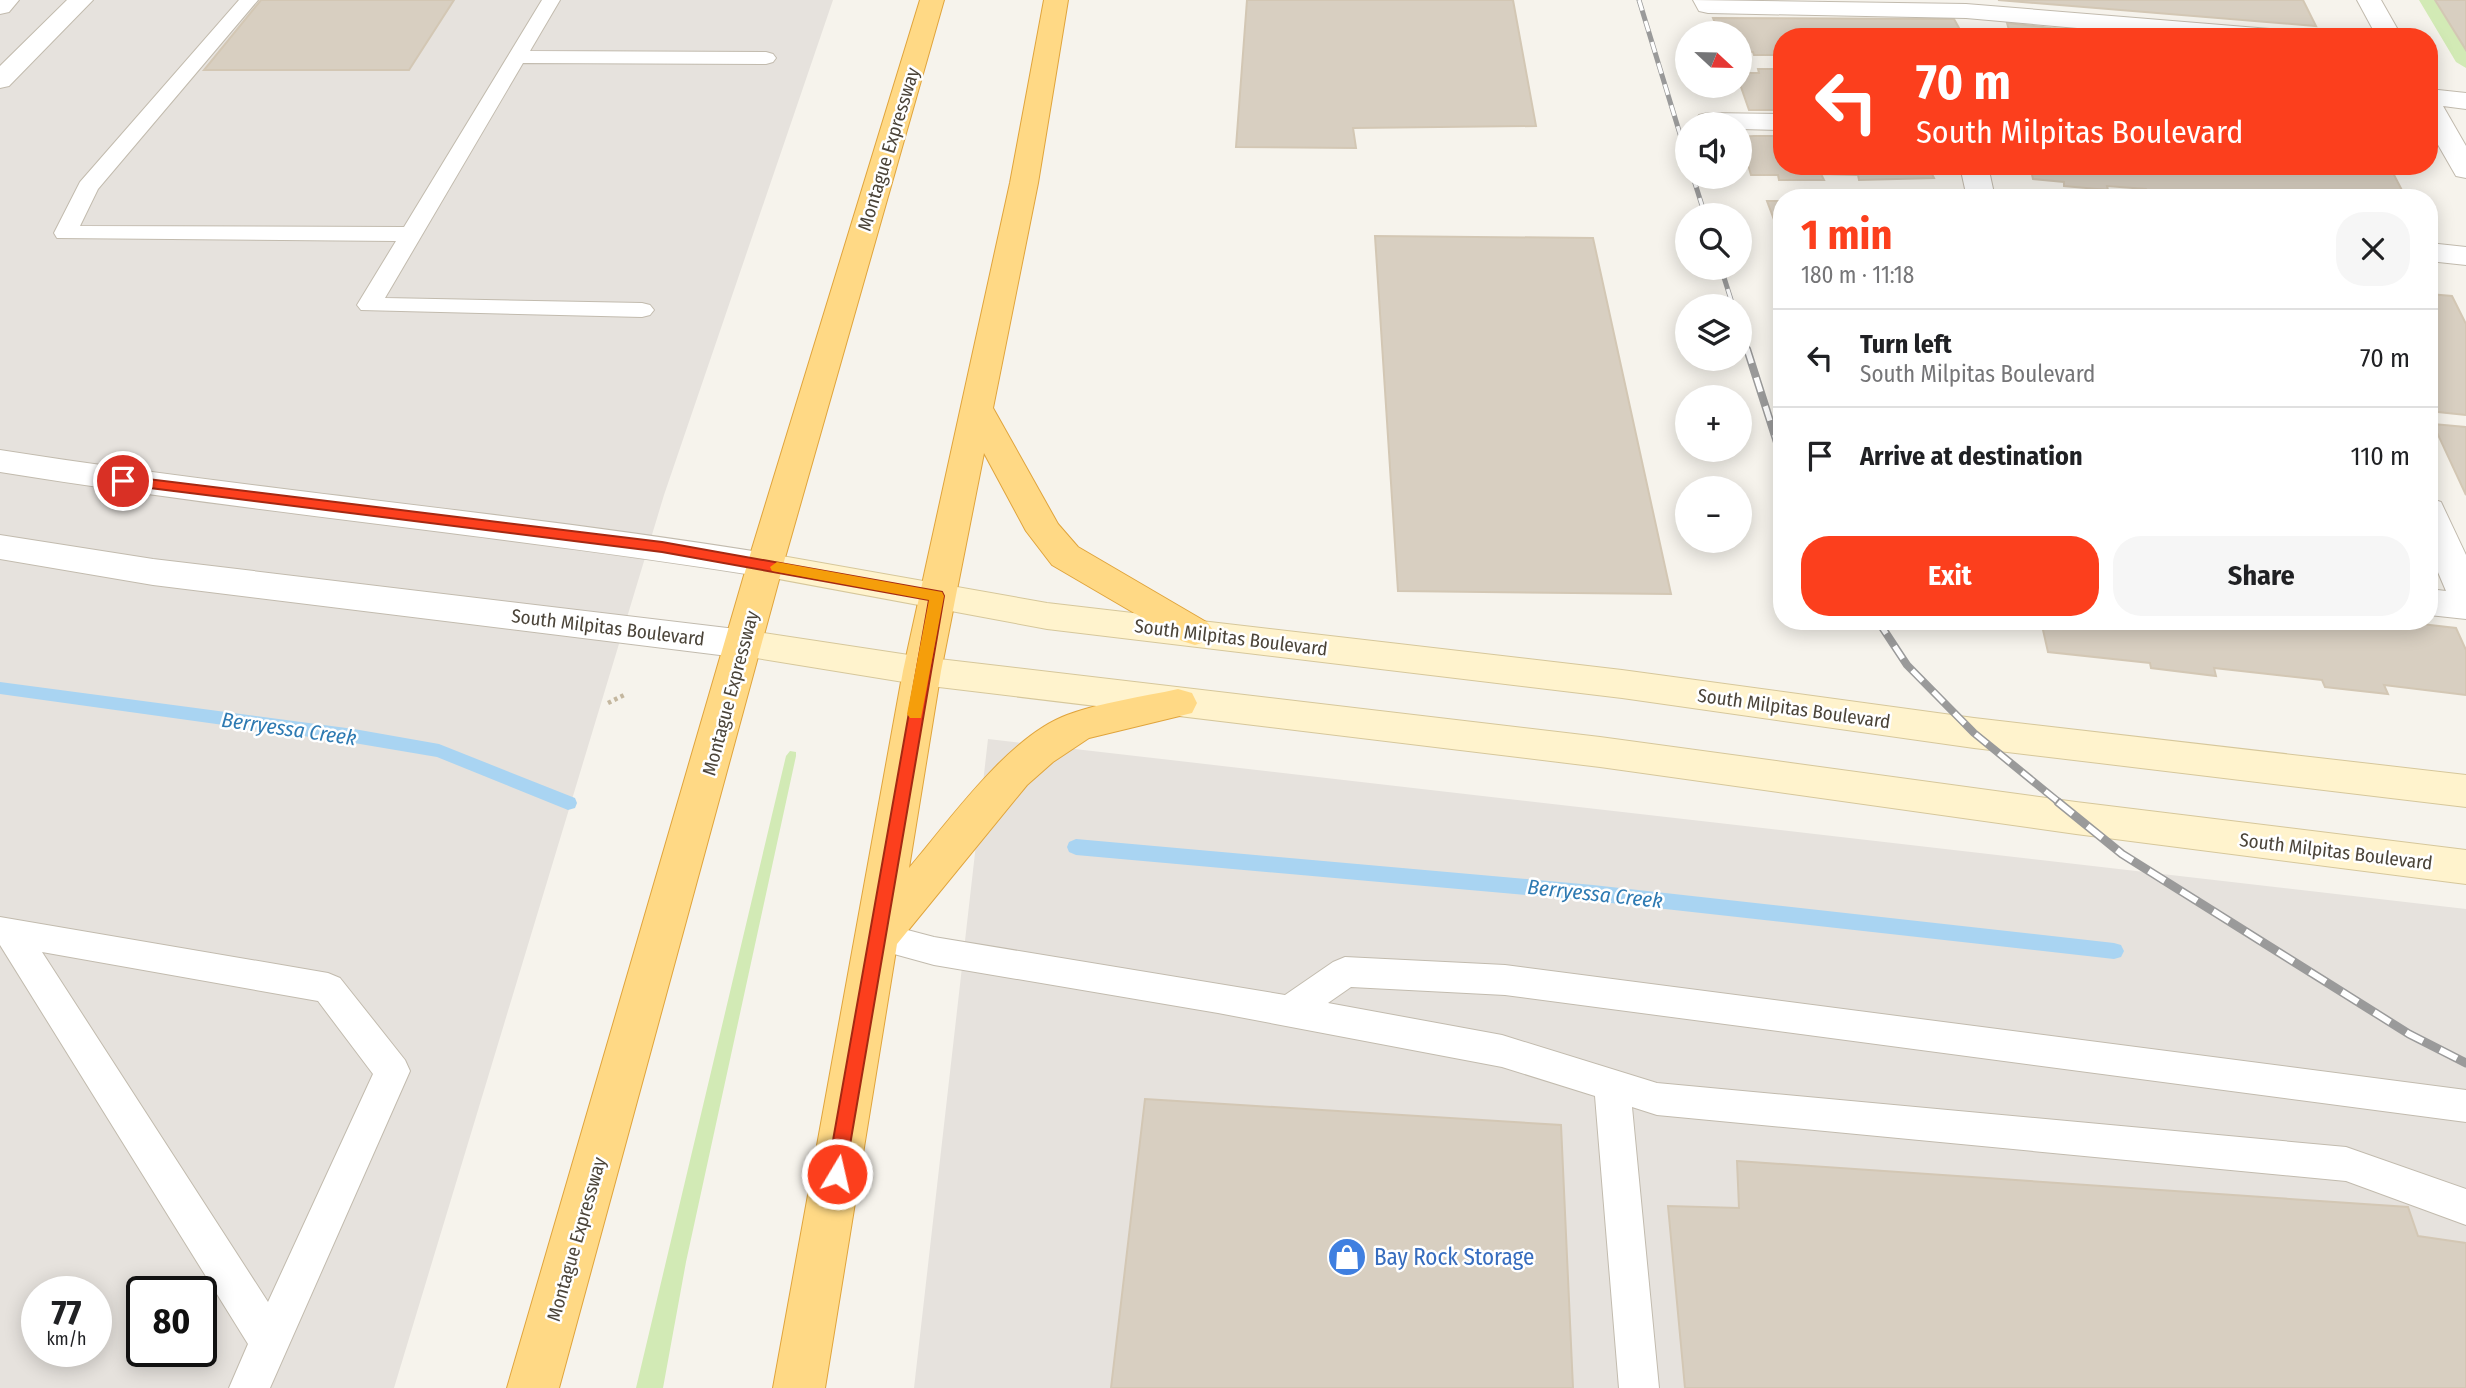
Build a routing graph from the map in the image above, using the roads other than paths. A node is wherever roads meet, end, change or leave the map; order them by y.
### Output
1 (7, 0) edge
2 (81, 0) edge
3 (249, 0) edge
4 (551, 0) edge
5 (932, 0) edge
6 (1056, 0) edge
7 (1705, 0) edge
8 (2370, 0) edge
9 (0, 7) edge
10 (2146, 28) edge
11 (2385, 28) edge
12 (515, 57) junction
13 (766, 58) dead end
14 (0, 80) edge
15 (2438, 98) edge
16 (2466, 101) edge
17 (2438, 121) edge
18 (1752, 122) edge
19 (1773, 122) edge
20 (2466, 170) edge
21 (411, 234) junction
22 (2438, 253) edge
23 (2466, 256) edge
24 (642, 310) dead end
25 (978, 410) junction
26 (0, 461) edge
27 (2438, 531) edge
28 (0, 547) edge
29 (765, 565) junction
30 (937, 596) junction
31 (2466, 597) edge
32 (2438, 603) edge
33 (2466, 606) edge
34 (1195, 632) junction
35 (744, 644) junction
36 (922, 671) junction
37 (1178, 703) junction
38 (2466, 791) edge
39 (2466, 867) edge
40 (5, 932) edge
41 (877, 936) junction
42 (1289, 1012) junction
43 (1612, 1086) junction
44 (2466, 1106) edge
45 (2466, 1207) edge
46 (270, 1342) junction
47 (249, 1388) edge
48 (533, 1388) edge
49 (799, 1388) edge
50 (1639, 1388) edge

1 - 9 street
2 - 14 street
3 - 21 lane
4 - 12 lane
5 - 29 highway, Montague Expressway
6 - 25 highway
7 - 10 street
8 - 11 street
12 - 13 lane
12 - 21 lane
15 - 16 street
17 - 20 street
18 - 19 street
21 - 24 lane
22 - 23 street
25 - 30 highway
25 - 34 highway
26 - 29 street, South Milpitas Boulevard
27 - 31 street
28 - 35 street, South Milpitas Boulevard
29 - 30 main road, South Milpitas Boulevard
29 - 35 highway, Montague Expressway
30 - 34 main road, South Milpitas Boulevard
30 - 36 highway
32 - 33 street
34 - 38 main road, South Milpitas Boulevard
35 - 36 main road, South Milpitas Boulevard
35 - 48 highway, Montague Expressway
36 - 37 main road, South Milpitas Boulevard
36 - 41 highway
37 - 39 main road, South Milpitas Boulevard
37 - 41 highway
40 - 46 lane
40 - 46 lane
41 - 42 lane
41 - 49 highway
42 - 43 lane
42 - 44 lane
43 - 45 lane
43 - 50 lane
46 - 47 lane

